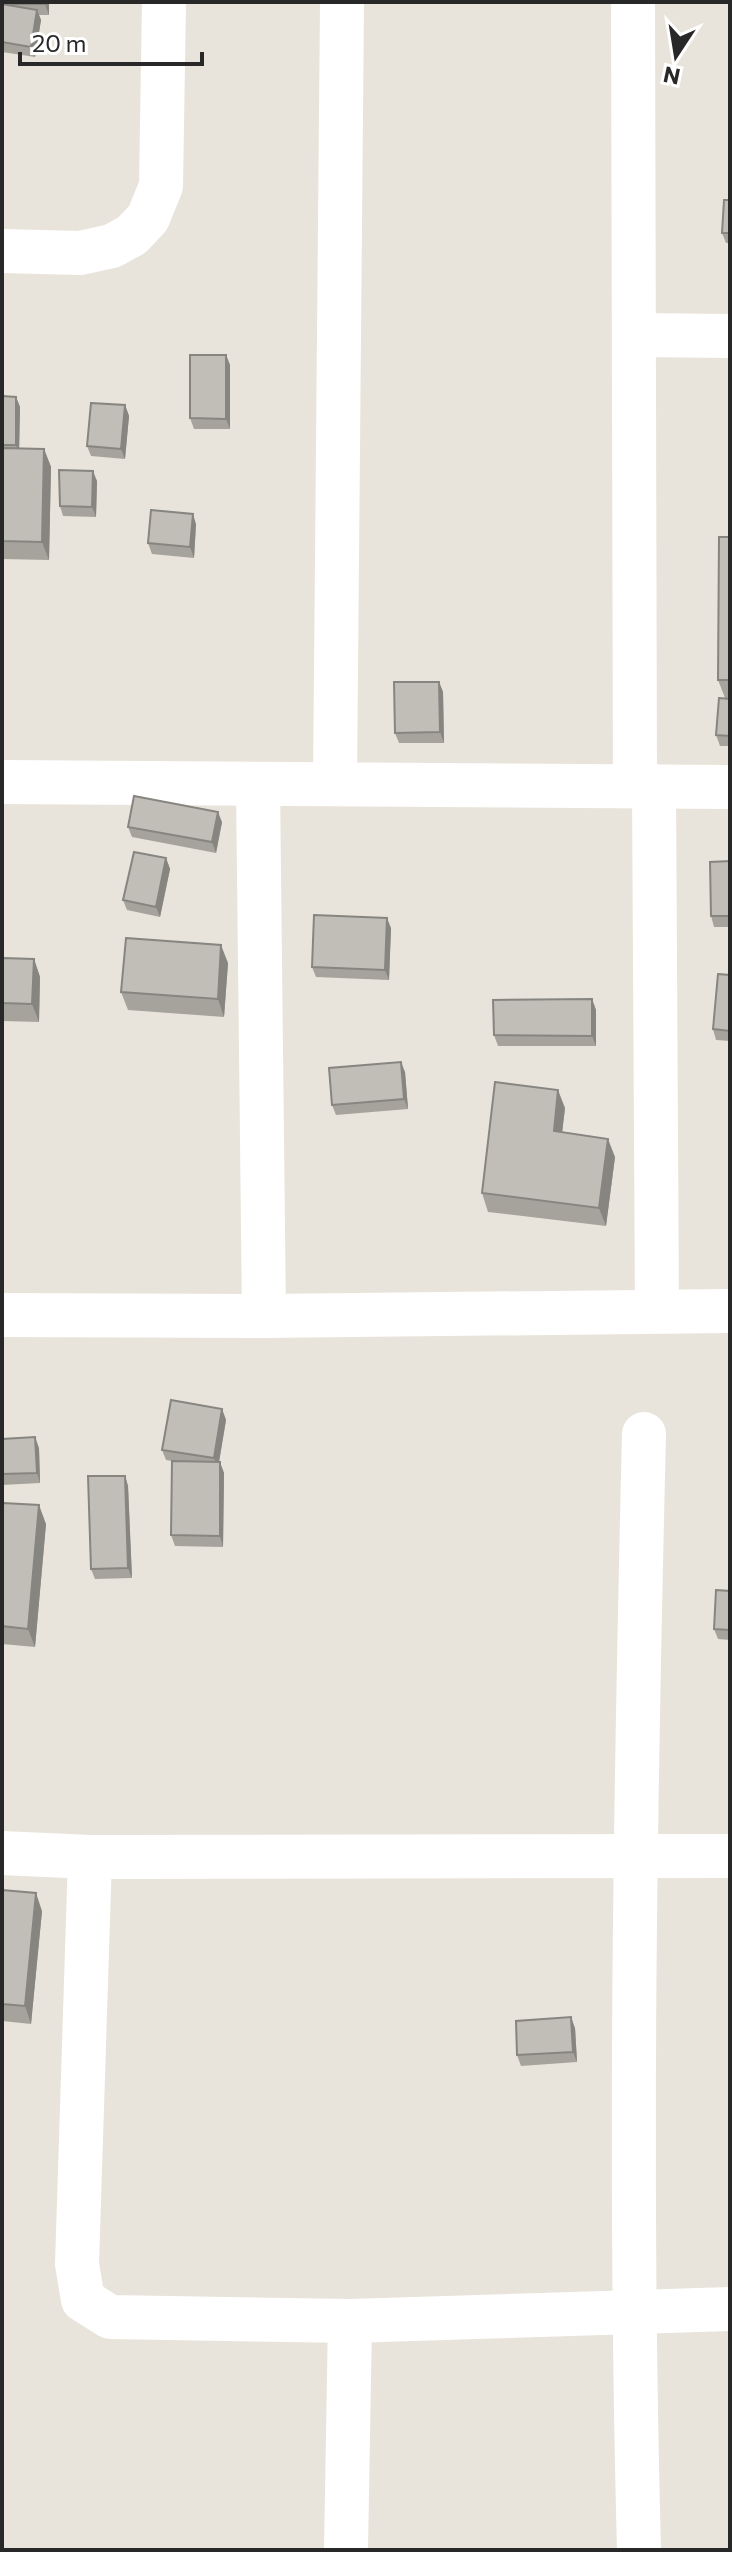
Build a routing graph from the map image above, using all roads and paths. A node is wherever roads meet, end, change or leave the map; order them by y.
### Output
1 (164, 2) edge
2 (342, 2) edge
3 (633, 2) edge
4 (2, 251) edge
5 (636, 335) junction
6 (730, 336) edge
7 (2, 782) edge
8 (335, 782) junction
9 (258, 784) junction
10 (645, 786) junction
11 (730, 787) edge
12 (657, 1311) junction
13 (730, 1311) edge
14 (2, 1315) edge
15 (264, 1316) junction
16 (644, 1434) dead end
17 (2, 1853) edge
18 (634, 1856) junction
19 (730, 1856) edge
20 (90, 1857) junction
21 (730, 2309) edge
22 (633, 2311) junction
23 (350, 2321) junction
24 (346, 2550) edge
25 (639, 2550) edge

1 - 4 street
2 - 8 street
3 - 5 street
5 - 6 street
5 - 10 street
7 - 9 street
8 - 9 street
8 - 10 street
9 - 15 street
10 - 11 street
10 - 12 street
12 - 13 street
12 - 15 street
14 - 15 street
16 - 18 street
17 - 20 street
18 - 19 street
18 - 20 street
18 - 22 street
20 - 23 street
21 - 22 street
22 - 23 street
22 - 25 street
23 - 24 street

